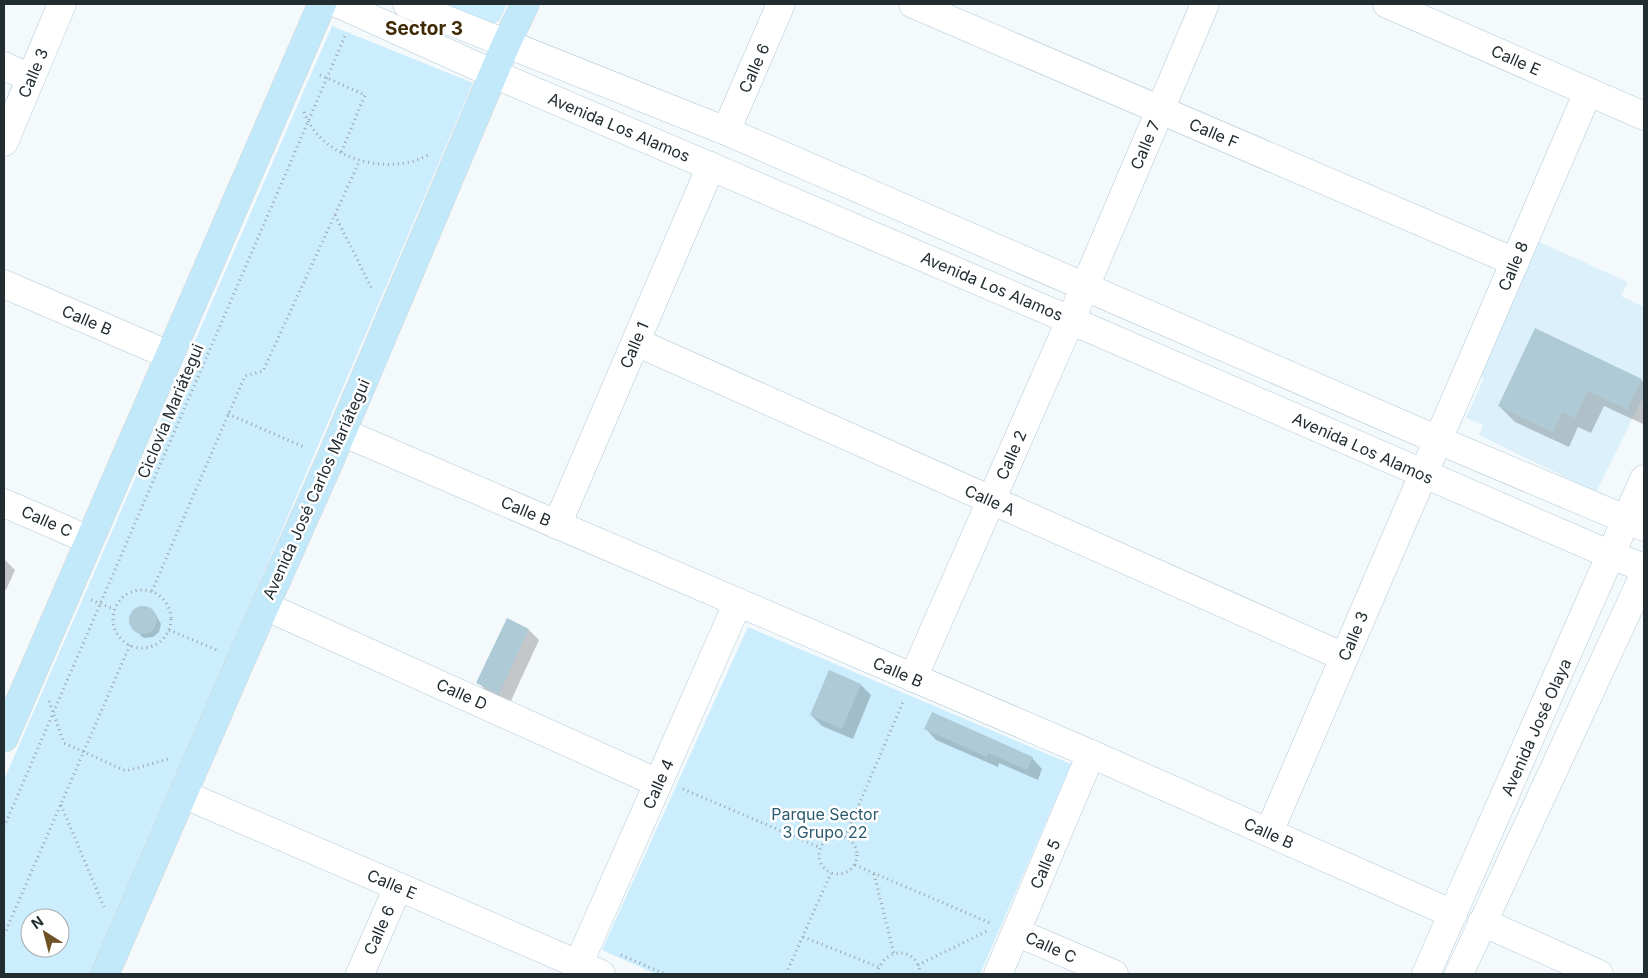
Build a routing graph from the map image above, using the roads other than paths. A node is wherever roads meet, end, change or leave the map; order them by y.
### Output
1 (62, 4) edge
2 (322, 4) edge
3 (407, 4) edge
4 (525, 4) edge
5 (781, 4) edge
6 (913, 4) edge
7 (1205, 4) edge
8 (1399, 6) edge
9 (348, 8) edge
10 (506, 44) junction
11 (4, 66) edge
12 (494, 74) junction
13 (31, 78) junction
14 (1588, 92) junction
15 (1160, 110) junction
16 (1644, 116) edge
17 (726, 131) junction
18 (4, 142) edge
19 (711, 166) junction
20 (1514, 262) junction
21 (4, 284) edge
22 (1085, 287) junction
23 (1070, 320) junction
24 (636, 342) junction
25 (170, 355) junction
26 (342, 432) junction
27 (1438, 440) junction
28 (1423, 474) junction
29 (1644, 479) edge
30 (991, 500) junction
31 (4, 503) edge
32 (1636, 523) edge
33 (557, 524) junction
34 (89, 540) junction
35 (1611, 555) junction
36 (1644, 568) edge
37 (1644, 574) edge
38 (738, 602) junction
39 (265, 606) junction
40 (1344, 657) junction
41 (913, 678) junction
42 (5, 729) edge
43 (1091, 754) junction
44 (658, 783) junction
45 (183, 794) junction
46 (1269, 832) junction
47 (398, 887) junction
48 (1453, 914) junction
49 (1482, 922) junction
50 (1010, 930) junction
51 (598, 964) edge
52 (105, 974) edge
53 (360, 974) edge
54 (998, 974) edge
55 (1114, 974) edge
56 (1426, 974) edge
57 (1460, 974) edge
58 (1599, 974) edge

1 - 13 street, Calle 3
2 - 25 main road
3 - 10 street, Avenida Los Alamos
4 - 10 main road, Avenida José Carlos Mariátegui
5 - 17 street, Calle 6
6 - 15 street, Calle F
7 - 15 street, Calle 7
8 - 14 street, Calle E
9 - 12 street, Avenida Los Alamos
10 - 12 main road, Avenida José Carlos Mariátegui
10 - 17 street, Avenida Los Alamos
11 - 13 street
12 - 19 street, Avenida Los Alamos
12 - 26 main road, Avenida José Carlos Mariátegui
13 - 18 street, Calle 3
14 - 16 street, Calle E
14 - 20 street, Calle 8
15 - 20 street, Calle F
15 - 22 street, Calle 7
17 - 22 street, Avenida Los Alamos
19 - 23 street, Avenida Los Alamos
19 - 24 street, Calle 1
20 - 27 street, Calle 8
21 - 25 street, Calle B
22 - 23 street, Calle 2
22 - 27 street, Avenida Los Alamos
23 - 28 street, Avenida Los Alamos
23 - 30 street, Calle 2
24 - 30 street, Calle A
24 - 33 street, Calle 1
25 - 34 main road
26 - 33 street, Calle B
26 - 39 main road, Avenida José Carlos Mariátegui
27 - 28 street, Calle 3
27 - 32 street, Avenida Los Alamos
28 - 35 street, Avenida Los Alamos
28 - 40 street, Calle 3
29 - 32 street, Avenida José Olaya
30 - 40 street, Calle A
30 - 41 street, Calle 2
31 - 34 street, Calle C
32 - 35 street, Avenida José Olaya
33 - 38 street, Calle B
34 - 42 main road
35 - 36 street, Avenida Los Alamos
35 - 48 street, Avenida José Olaya
37 - 49 street, Avenida José Olaya
38 - 41 street, Calle B
38 - 44 street, Calle 4
39 - 44 street, Calle D
39 - 45 main road, Avenida José Carlos Mariátegui
40 - 46 street, Calle 3
41 - 43 street, Calle B
43 - 46 street, Calle B
43 - 50 street, Calle 5
44 - 51 street, Calle 4
45 - 47 street, Calle E
45 - 52 main road, Avenida José Carlos Mariátegui
46 - 48 street, Calle B
47 - 51 street, Calle E
47 - 53 street, Calle 6
48 - 56 street, Avenida José Olaya
49 - 57 street, Avenida José Olaya
49 - 58 street
50 - 54 street, Calle 5
50 - 55 street, Calle C

